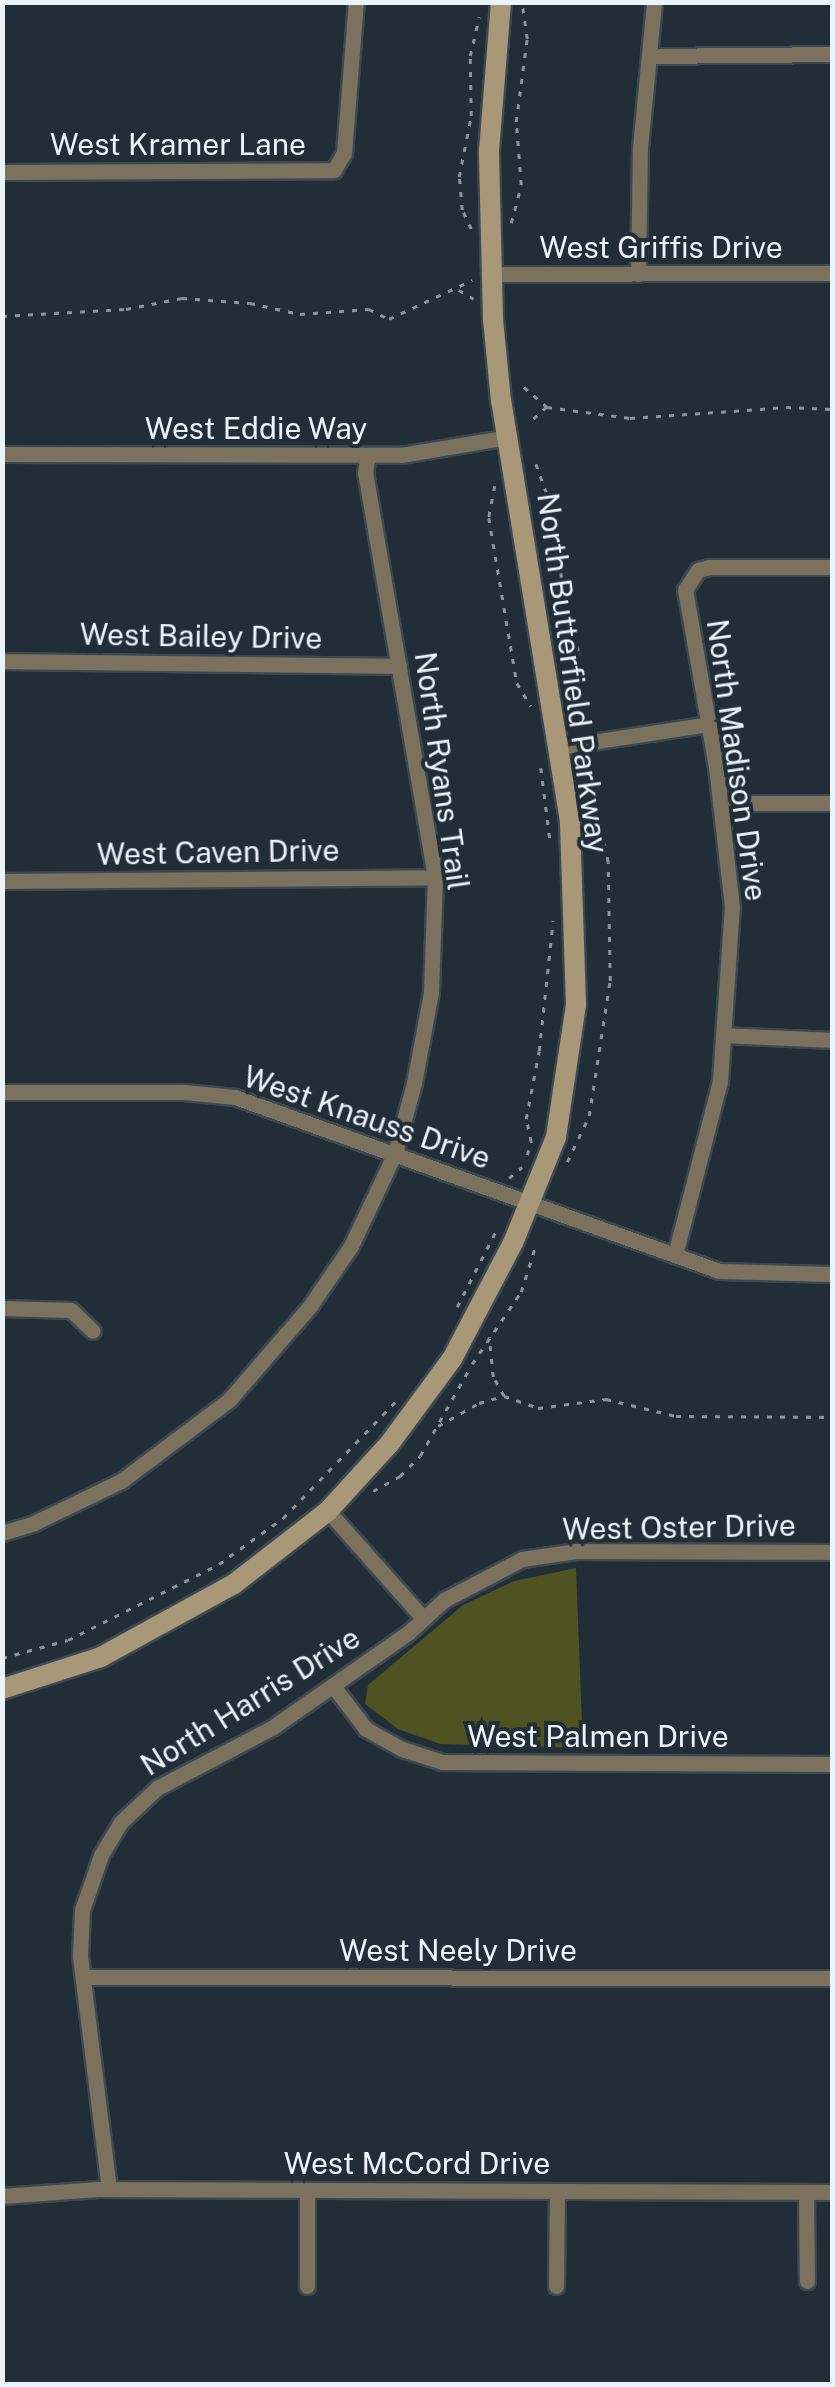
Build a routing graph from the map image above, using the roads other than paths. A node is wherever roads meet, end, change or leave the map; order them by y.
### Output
1 (356, 2) edge
2 (501, 2) edge
3 (654, 2) edge
4 (832, 54) edge
5 (649, 56) junction
6 (2, 172) edge
7 (479, 273) junction
8 (832, 273) edge
9 (638, 274) junction
10 (508, 437) junction
11 (2, 454) edge
12 (368, 455) junction
13 (832, 567) edge
14 (2, 661) edge
15 (399, 666) junction
16 (709, 724) junction
17 (559, 747) junction
18 (720, 803) junction
19 (832, 803) edge
20 (435, 878) junction
21 (2, 882) edge
22 (724, 1034) junction
23 (832, 1040) edge
24 (2, 1092) edge
25 (394, 1152) junction
26 (531, 1204) junction
27 (675, 1255) junction
28 (832, 1274) edge
29 (2, 1308) edge
30 (93, 1332) dead end
31 (328, 1511) junction
32 (2, 1533) edge
33 (832, 1552) edge
34 (423, 1618) junction
35 (333, 1686) junction
36 (2, 1690) edge
37 (832, 1764) edge
38 (84, 1977) junction
39 (832, 1978) edge
40 (110, 2188) junction
41 (307, 2190) junction
42 (557, 2191) junction
43 (806, 2192) junction
44 (832, 2192) edge
45 (2, 2196) edge
46 (807, 2281) dead end
47 (306, 2286) dead end
48 (556, 2286) dead end

1 - 6 street, West Kramer Lane
2 - 7 street, North Butterfield Parkway
3 - 5 street
4 - 5 street
5 - 9 street
7 - 9 street, West Griffis Drive
7 - 10 street, North Butterfield Parkway
8 - 9 street, West Griffis Drive
10 - 12 street, West Eddie Way
10 - 17 street, North Butterfield Parkway
11 - 12 street, West Eddie Way
12 - 15 street, North Ryans Trail
13 - 16 street, North Madison Drive
14 - 15 street, West Bailey Drive
15 - 20 street, North Ryans Trail
16 - 17 street
16 - 18 street, North Madison Drive
17 - 26 street, North Butterfield Parkway
18 - 19 street
18 - 22 street, North Madison Drive
20 - 21 street, West Caven Drive
20 - 25 street, North Ryans Trail
22 - 23 street
22 - 27 street, North Madison Drive
24 - 25 street, West Knauss Drive
25 - 26 street, West Knauss Drive
25 - 32 street
26 - 27 street, West Knauss Drive
26 - 31 street, North Butterfield Parkway
27 - 28 street, West Knauss Drive
29 - 30 street
31 - 34 street
31 - 36 street, North Butterfield Parkway
33 - 34 street, West Oster Drive
34 - 35 street, North Harris Drive
35 - 37 street, West Palmen Drive
35 - 38 street, North Harris Drive
38 - 39 street, West Neely Drive
38 - 40 street, North Harris Drive
40 - 41 street, West McCord Drive
40 - 45 street, West McCord Drive
41 - 42 street, West McCord Drive
41 - 47 street
42 - 43 street, West McCord Drive
42 - 48 street
43 - 44 street, West McCord Drive
43 - 46 street

